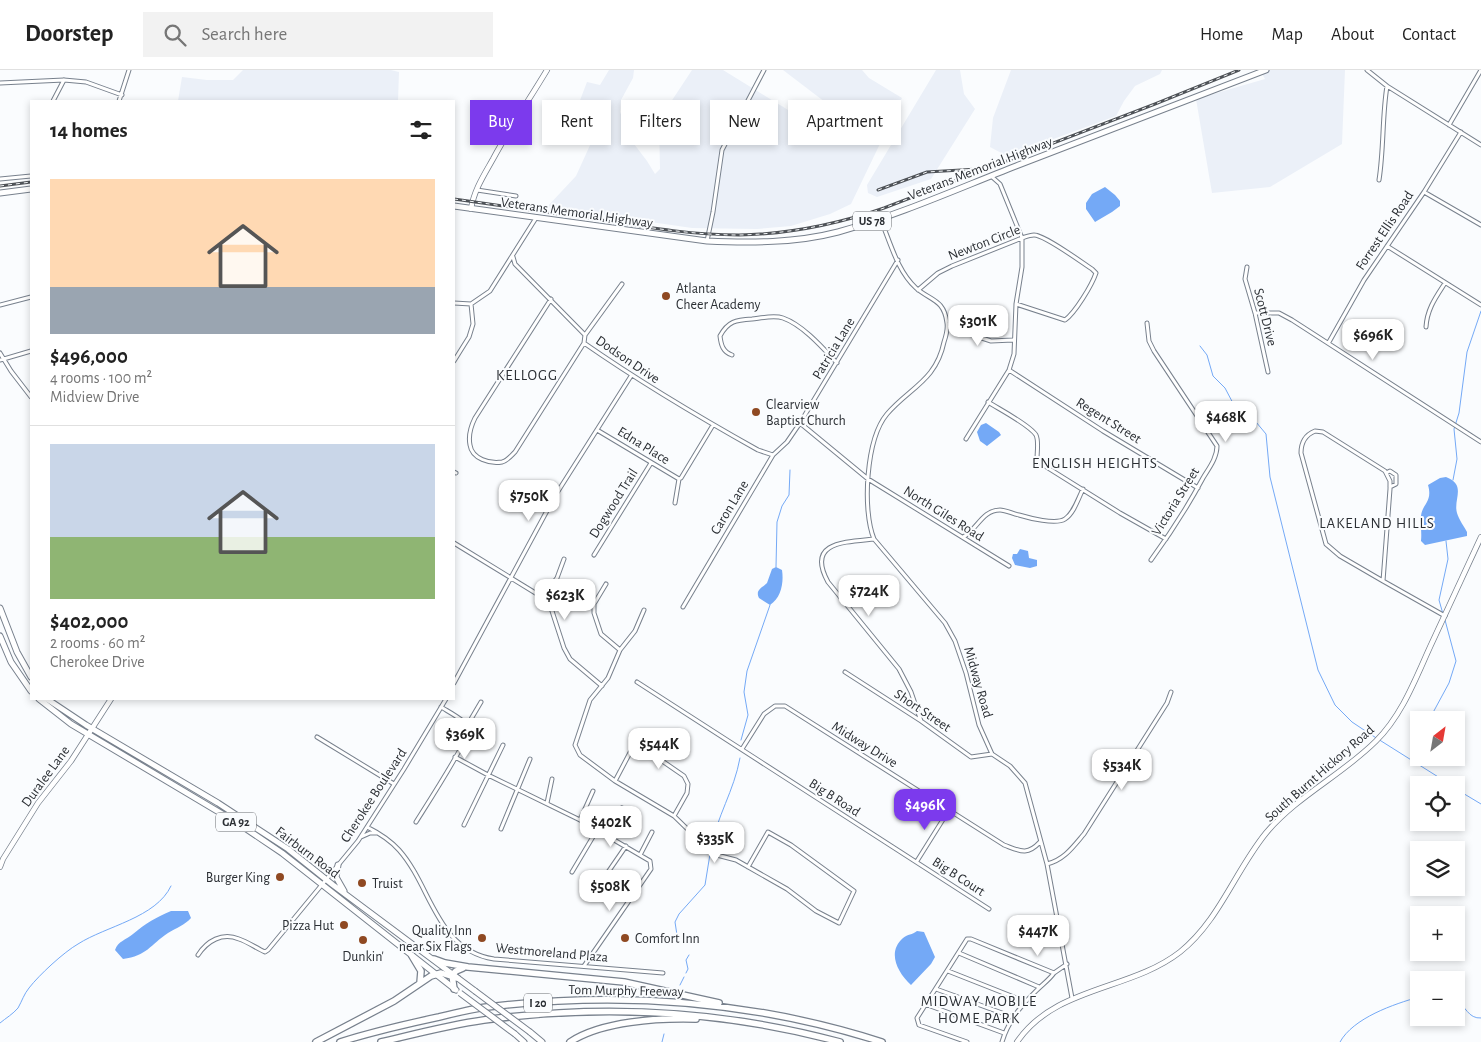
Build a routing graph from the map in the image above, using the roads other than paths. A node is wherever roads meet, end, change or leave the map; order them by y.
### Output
1 (129, 70) edge
2 (547, 70) edge
3 (764, 70) edge
4 (1266, 70) edge
5 (1367, 70) edge
6 (1481, 70) edge
7 (64, 80) junction
8 (0, 82) edge
9 (1387, 86) junction
10 (122, 95) junction
11 (54, 100) edge
12 (120, 100) edge
13 (1449, 125) junction
14 (1461, 132) junction
15 (1481, 145) edge
16 (30, 176) edge
17 (991, 176) junction
18 (0, 179) edge
19 (1379, 180) dead end
20 (476, 189) junction
21 (30, 190) edge
22 (1424, 192) junction
23 (0, 193) edge
24 (516, 196) dead end
25 (455, 206) edge
26 (471, 209) junction
27 (536, 218) junction
28 (880, 218) junction
29 (1481, 225) edge
30 (1022, 238) junction
31 (707, 241) junction
32 (1387, 246) junction
33 (513, 257) junction
34 (898, 260) junction
35 (1247, 267) dead end
36 (1446, 283) junction
37 (622, 284) dead end
38 (918, 290) junction
39 (30, 297) edge
40 (551, 299) junction
41 (455, 303) edge
42 (471, 304) junction
43 (1016, 304) junction
44 (0, 305) edge
45 (1481, 305) edge
46 (1255, 313) junction
47 (1147, 323) dead end
48 (948, 327) junction
49 (1426, 327) dead end
50 (585, 335) junction
51 (1013, 340) junction
52 (1329, 342) junction
53 (584, 343) junction
54 (30, 351) edge
55 (0, 353) edge
56 (732, 355) dead end
57 (455, 359) edge
58 (1, 360) edge
59 (837, 363) junction
60 (1009, 370) junction
61 (1268, 372) dead end
62 (631, 376) junction
63 (30, 396) edge
64 (988, 402) junction
65 (800, 422) junction
66 (713, 424) junction
67 (597, 430) junction
68 (966, 439) dead end
69 (1481, 442) edge
70 (773, 455) junction
71 (651, 463) junction
72 (1386, 473) junction
73 (868, 479) junction
74 (679, 480) junction
75 (1390, 487) junction
76 (1198, 488) junction
77 (1083, 489) junction
78 (675, 503) dead end
79 (963, 537) junction
80 (1481, 537) edge
81 (874, 539) junction
82 (1166, 539) junction
83 (455, 544) edge
84 (594, 556) dead end
85 (564, 559) dead end
86 (1151, 560) dead end
87 (1009, 566) dead end
88 (511, 579) junction
89 (1383, 581) junction
90 (606, 584) dead end
91 (542, 596) junction
92 (683, 607) dead end
93 (0, 608) edge
94 (644, 610) dead end
95 (1444, 616) junction
96 (10, 636) junction
97 (0, 639) edge
98 (620, 650) junction
99 (844, 672) dead end
100 (30, 675) edge
101 (455, 682) edge
102 (636, 682) dead end
103 (602, 686) junction
104 (30, 690) edge
105 (1171, 692) dead end
106 (40, 700) edge
107 (48, 700) edge
108 (110, 700) edge
109 (445, 700) edge
110 (481, 702) dead end
111 (441, 707) junction
112 (921, 721) junction
113 (467, 724) junction
114 (92, 729) junction
115 (88, 734) junction
116 (317, 737) dead end
117 (503, 745) dead end
118 (742, 749) junction
119 (992, 754) junction
120 (455, 757) junction
121 (530, 759) dead end
122 (488, 776) junction
123 (552, 778) dead end
124 (615, 781) junction
125 (394, 784) junction
126 (519, 789) junction
127 (593, 791) dead end
128 (547, 803) junction
129 (622, 808) dead end
130 (948, 810) junction
131 (674, 816) junction
132 (372, 819) junction
133 (580, 820) junction
134 (416, 822) dead end
135 (464, 825) dead end
136 (367, 827) junction
137 (501, 829) dead end
138 (597, 830) junction
139 (375, 831) junction
140 (652, 832) dead end
141 (382, 835) junction
142 (606, 835) junction
143 (360, 837) junction
144 (1040, 842) junction
145 (626, 846) junction
146 (640, 855) junction
147 (917, 862) junction
148 (338, 864) junction
149 (1047, 864) junction
150 (0, 867) edge
151 (748, 867) junction
152 (572, 872) dead end
153 (326, 878) junction
154 (322, 884) junction
155 (593, 894) dead end
156 (347, 895) junction
157 (990, 909) dead end
158 (958, 953) junction
159 (198, 955) dead end
160 (412, 956) junction
161 (434, 959) junction
162 (1067, 964) junction
163 (584, 966) junction
164 (468, 967) junction
165 (948, 971) junction
166 (663, 973) dead end
167 (1054, 973) junction
168 (435, 974) junction
169 (454, 976) junction
170 (420, 983) junction
171 (1039, 987) junction
172 (454, 989) junction
173 (936, 989) junction
174 (1072, 998) junction
175 (1024, 1002) junction
176 (925, 1004) junction
177 (740, 1009) junction
178 (1013, 1017) junction
179 (733, 1020) junction
180 (1005, 1033) junction
181 (316, 1042) edge
182 (340, 1042) edge
183 (381, 1042) edge
184 (524, 1042) edge
185 (542, 1042) edge
186 (570, 1042) edge
187 (840, 1042) edge
188 (882, 1042) edge
189 (968, 1042) edge
190 (1002, 1042) edge
191 (1017, 1042) edge

1 - 10 street
2 - 20 street
3 - 31 street
4 - 17 main road, Veterans Memorial Highway / US 78
5 - 9 street
6 - 13 street
7 - 8 street
7 - 10 street
7 - 11 street
9 - 13 street
9 - 19 street
10 - 12 street
13 - 14 street
14 - 15 street
14 - 22 street, Forrest Ellis Road
16 - 18 street
17 - 28 main road, Veterans Memorial Highway / US 78
17 - 30 street
20 - 24 street
20 - 26 street
21 - 23 main road
22 - 29 street
22 - 32 street, Forrest Ellis Road
25 - 26 main road, Veterans Memorial Highway / US 78
26 - 27 main road, Veterans Memorial Highway / US 78
27 - 31 main road, Veterans Memorial Highway / US 78
27 - 33 street
28 - 31 main road, Veterans Memorial Highway / US 78
28 - 34 street
30 - 38 street, Newton Circle
30 - 43 street
30 - 43 street, Newton Circle
32 - 36 street
32 - 52 street, Forrest Ellis Road
33 - 40 street, Dodson Drive
33 - 42 street
34 - 38 street
34 - 59 street, Patricia Lane
35 - 46 street, Scott Drive
36 - 45 street
36 - 49 street
37 - 50 street
38 - 48 street
39 - 44 street
40 - 50 street, Dodson Drive
40 - 53 street
41 - 42 street
42 - 57 street
43 - 51 street
46 - 52 street
46 - 61 street, Scott Drive
47 - 76 street, Victoria Street
48 - 51 street
48 - 73 street, Midway Road
50 - 53 street, Dodson Drive
51 - 60 street
52 - 69 street
53 - 62 street, Dodson Drive
54 - 58 street
55 - 58 street
56 - 59 street
58 - 63 street
59 - 65 street, Patricia Lane
60 - 64 street
60 - 76 street, Regent Street
62 - 66 street, Dodson Drive
62 - 67 street
64 - 68 street
64 - 77 street
65 - 70 street, Caron Lane
65 - 73 street
66 - 70 street, Dodson Drive
66 - 74 street
67 - 71 street, Edna Place
67 - 88 street
70 - 92 street, Caron Lane
71 - 74 street, Edna Place
71 - 84 street, Dogwood Trail
72 - 75 street
72 - 75 street
72 - 89 street
73 - 79 street, North Giles Road
73 - 81 street, Midway Road
74 - 78 street
75 - 89 street
76 - 82 street, Victoria Street
77 - 79 street
77 - 82 street
79 - 87 street, North Giles Road
80 - 95 street, South Burnt Hickory Road
81 - 112 street
81 - 119 street, Midway Road
82 - 86 street, Victoria Street
83 - 88 street
85 - 91 street
88 - 91 street
88 - 101 street
89 - 95 street
90 - 98 street
91 - 103 street
93 - 96 main road
94 - 98 street
95 - 174 street, South Burnt Hickory Road
96 - 97 main road
96 - 100 main road
97 - 104 main road
98 - 103 street
99 - 112 street, Short Street
102 - 118 street, Big B Road
103 - 124 street
105 - 149 street
106 - 115 main road, Fairburn Road / GA 92
107 - 114 main road, Fairburn Road / GA 92
108 - 114 street, Duralee Lane
109 - 111 street, Cherokee Boulevard
110 - 113 street
111 - 113 street
111 - 125 street, Cherokee Boulevard
112 - 119 street, Short Street
113 - 120 street
114 - 115 street, Duralee Lane
114 - 153 main road, Fairburn Road / GA 92
115 - 150 street, Duralee Lane
115 - 154 main road, Fairburn Road / GA 92
116 - 125 street
117 - 122 street
118 - 130 street, Midway Drive
118 - 147 street, Big B Road
119 - 144 street, Midway Road
120 - 122 street
120 - 134 street
121 - 126 street
122 - 126 street
122 - 135 street
123 - 128 street
124 - 131 street
124 - 131 street
125 - 132 street, Cherokee Boulevard
126 - 128 street
126 - 137 street
127 - 133 street
128 - 133 street
129 - 142 street
130 - 144 street, Midway Drive
130 - 147 street
131 - 151 street
132 - 136 street, Cherokee Boulevard
132 - 139 street
133 - 138 street
136 - 139 street, Westmoreland Plaza
136 - 143 street, Cherokee Boulevard
138 - 142 street
138 - 152 street
139 - 141 street, Westmoreland Plaza
140 - 146 street
141 - 143 street
141 - 163 street, Westmoreland Plaza
142 - 145 street
143 - 148 street, Cherokee Boulevard
144 - 149 street, Midway Road
145 - 146 street
145 - 155 street
146 - 163 street
147 - 157 street, Big B Court
148 - 153 street, Cherokee Boulevard
148 - 156 main road
149 - 162 street, Midway Road
151 - 151 street
153 - 154 street, Cherokee Boulevard
153 - 156 main road, Fairburn Road / GA 92
154 - 159 street, Cherokee Boulevard
154 - 160 main road, Fairburn Road / GA 92
156 - 161 main road, Fairburn Road / GA 92
158 - 165 street
158 - 167 street
158 - 171 street
160 - 168 main road, Fairburn Road / GA 92
160 - 170 highway
161 - 164 highway
161 - 169 main road, Fairburn Road / GA 92
162 - 167 street
162 - 174 street, Midway Road
163 - 166 street, Westmoreland Plaza
164 - 169 highway
164 - 177 highway
165 - 173 street
165 - 175 street
167 - 171 street
168 - 169 highway
168 - 170 highway
168 - 172 main road, Fairburn Road / GA 92
169 - 172 highway
169 - 185 main road, Fairburn Road / GA 92, bridge
170 - 181 highway
171 - 175 street
172 - 184 main road, Fairburn Road / GA 92, bridge
173 - 176 street
173 - 178 street
174 - 191 street, South Burnt Hickory Road
175 - 178 street
176 - 180 street
176 - 189 street
177 - 182 highway, Tom Murphy Freeway / I 20
177 - 188 highway, Tom Murphy Freeway / I 20
178 - 180 street
179 - 183 highway, Tom Murphy Freeway / I 20
179 - 186 highway
179 - 187 highway, Tom Murphy Freeway / I 20
180 - 190 street

